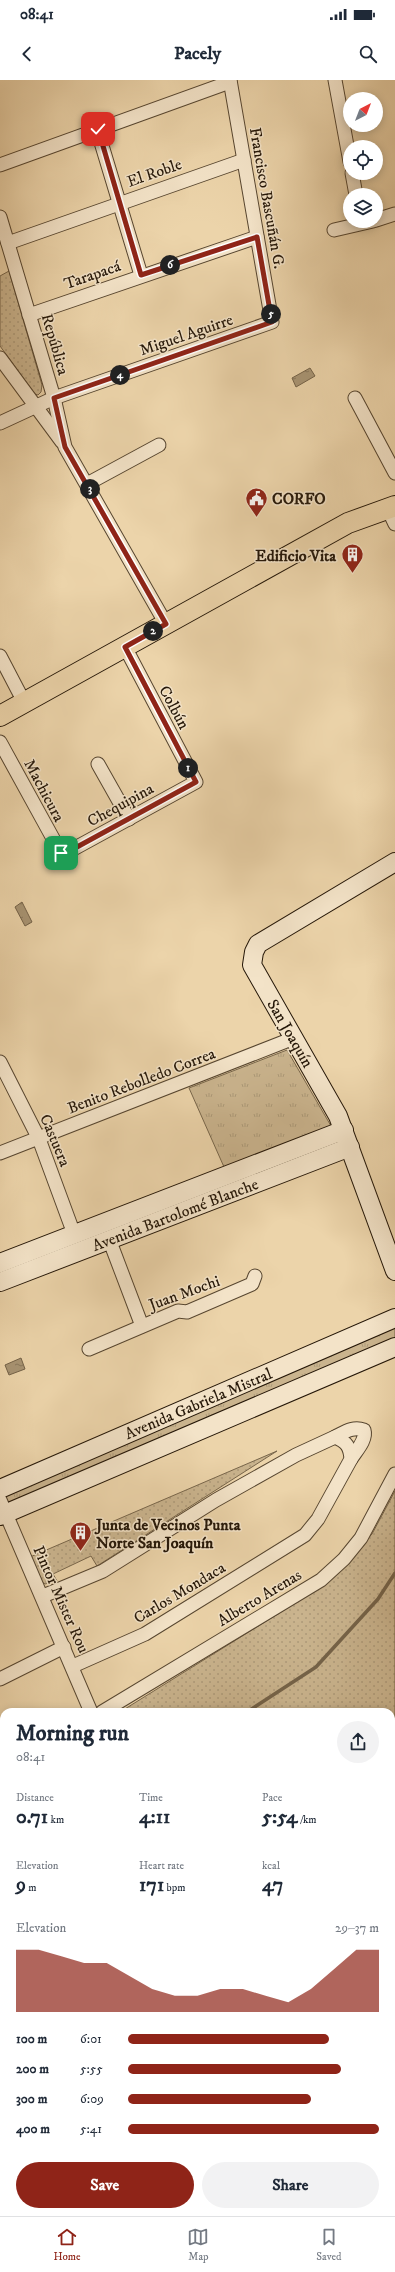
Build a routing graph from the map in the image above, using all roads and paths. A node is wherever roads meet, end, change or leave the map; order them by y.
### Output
1 (335, 80) edge
2 (230, 81) edge
3 (98, 129) junction
4 (346, 140) edge
5 (244, 160) junction
6 (0, 165) edge
7 (119, 202) junction
8 (395, 214) edge
9 (0, 217) edge
10 (383, 218) edge
11 (343, 228) edge
12 (334, 230) dead end
13 (257, 237) junction
14 (8, 243) junction
15 (141, 275) junction
16 (29, 315) junction
17 (272, 322) joint
18 (0, 358) edge
19 (54, 398) junction
20 (354, 398) dead end
21 (35, 407) junction
22 (0, 423) edge
23 (159, 445) dead end
24 (65, 447) junction
25 (395, 473) edge
26 (87, 484) junction
27 (393, 513) edge
28 (166, 624) junction
29 (125, 647) junction
30 (0, 656) edge
31 (24, 702) junction
32 (0, 716) edge
33 (0, 742) edge
34 (98, 764) dead end
35 (196, 782) joint
36 (129, 819) junction
37 (61, 853) joint
38 (395, 862) edge
39 (294, 1038) junction
40 (0, 1062) edge
41 (344, 1130) junction
42 (39, 1139) junction
43 (350, 1147) junction
44 (0, 1153) edge
45 (74, 1234) junction
46 (109, 1239) junction
47 (0, 1263) edge
48 (395, 1271) edge
49 (255, 1276) dead end
50 (0, 1282) edge
51 (395, 1318) edge
52 (142, 1326) junction
53 (395, 1347) edge
54 (88, 1349) dead end
55 (336, 1437) junction
56 (351, 1460) junction
57 (395, 1474) edge
58 (0, 1489) edge
59 (2, 1510) edge
60 (43, 1596) junction
61 (64, 1647) junction
62 (73, 1666) junction
63 (0, 1679) edge
64 (89, 1708) edge
65 (109, 1708) edge

1 - 4 street
2 - 3 street
2 - 5 street, Francisco Bascuñán G.
3 - 6 street
3 - 7 street
5 - 7 street, El Roble
5 - 13 street, Francisco Bascuñán G.
7 - 14 street, El Roble
7 - 15 street
8 - 10 street
9 - 14 street, República
11 - 12 street
13 - 15 street, Tarapacá
13 - 17 street, Francisco Bascuñán G.
14 - 16 street, República
15 - 16 street, Tarapacá
16 - 19 street, República
17 - 19 street, Miguel Aguirre
18 - 21 street
19 - 21 street, Miguel Aguirre
19 - 24 street, República
20 - 25 street
21 - 22 street, Miguel Aguirre
21 - 24 street
23 - 26 street
24 - 26 street, República
26 - 28 street, República
27 - 28 main road
28 - 29 main road
29 - 31 main road
29 - 35 street, Colbún
30 - 31 street
31 - 32 main road
33 - 37 street, Machicura
34 - 36 street
35 - 36 street, Chequipina
36 - 37 street, Chequipina
38 - 39 main road, San Joaquín
39 - 41 main road, San Joaquín
39 - 42 street, Benito Rebolledo Correa
40 - 42 street, Castuera
41 - 43 main road, San Joaquín
41 - 45 main road, Avenida Bartolomé Blanche
42 - 44 street, Benito Rebolledo Correa
42 - 45 street, Castuera
43 - 46 main road, Avenida Bartolomé Blanche
43 - 48 main road, San Joaquín
45 - 47 main road, Avenida Bartolomé Blanche
46 - 50 main road, Avenida Bartolomé Blanche
46 - 52 street, Juan Mochi
49 - 52 street, Juan Mochi
51 - 58 main road, Avenida Gabriela Mistral
52 - 54 street, Juan Mochi
53 - 59 main road, Avenida Gabriela Mistral
55 - 56 street
55 - 56 street, Carlos Mondaca
55 - 60 street, Carlos Mondaca
56 - 62 street, Carlos Mondaca
57 - 65 street, Alberto Arenas
59 - 60 street, Pintor Mister Rou
60 - 61 street, Pintor Mister Rou
61 - 62 street, Pintor Mister Rou
61 - 63 street
62 - 64 street, Pintor Mister Rou

